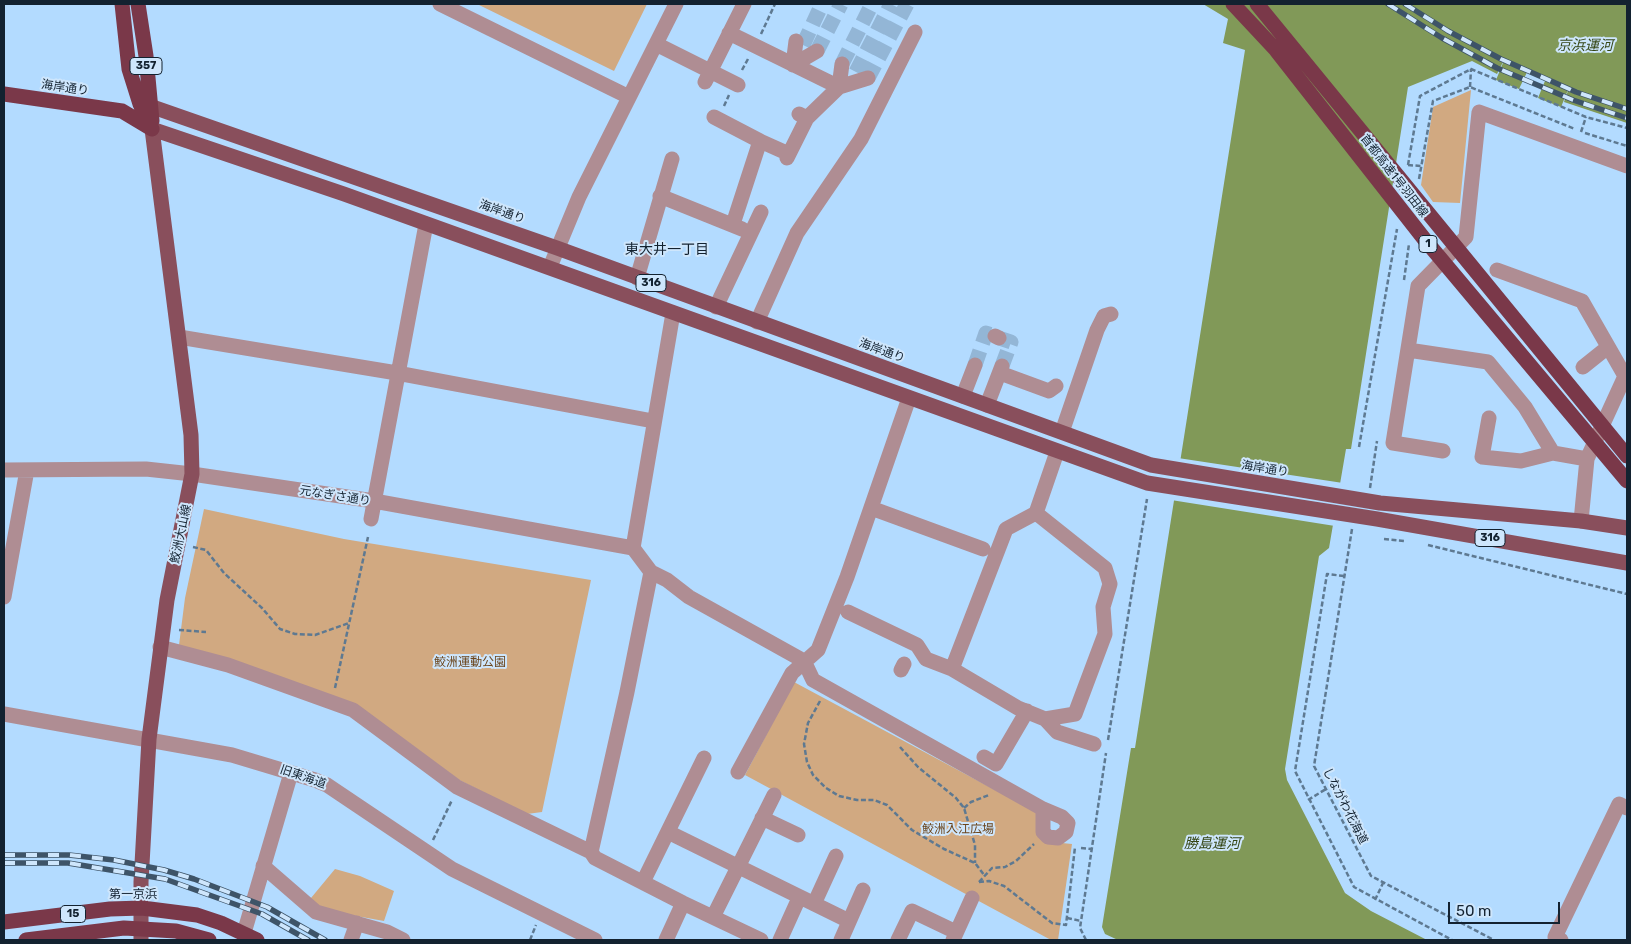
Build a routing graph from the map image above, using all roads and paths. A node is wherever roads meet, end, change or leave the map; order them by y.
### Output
1 (120, 4) edge
2 (440, 4) edge
3 (676, 4) edge
4 (744, 4) edge
5 (775, 4) edge
6 (1233, 4) edge
7 (1258, 4) edge
8 (139, 6) edge
9 (915, 32) dead end
10 (729, 34) junction
11 (759, 37) dead end
12 (656, 44) junction
13 (751, 53) dead end
14 (793, 65) junction
15 (1471, 69) dead end
16 (708, 77) junction
17 (736, 84) junction
18 (839, 87) junction
19 (1470, 87) dead end
20 (4, 94) edge
21 (629, 97) junction
22 (145, 105) junction
23 (122, 112) junction
24 (718, 112) joint
25 (1586, 117) dead end
26 (152, 128) junction
27 (1581, 132) dead end
28 (760, 141) junction
29 (672, 159) dead end
30 (1408, 165) dead end
31 (1421, 166) dead end
32 (1627, 166) edge
33 (660, 196) junction
34 (761, 212) dead end
35 (426, 224) junction
36 (733, 224) junction
37 (751, 233) junction
38 (557, 248) junction
39 (550, 268) junction
40 (1497, 270) dead end
41 (637, 278) junction
42 (716, 307) junction
43 (673, 313) junction
44 (1112, 314) dead end
45 (757, 322) junction
46 (179, 337) junction
47 (1608, 347) junction
48 (1408, 350) junction
49 (975, 365) tunnel mouth
50 (1583, 367) dead end
51 (397, 373) junction
52 (1626, 373) edge
53 (1056, 386) dead end
54 (963, 396) junction
55 (909, 398) junction
56 (987, 405) junction
57 (1489, 418) dead end
58 (653, 422) junction
59 (1062, 432) junction
60 (1443, 451) dead end
61 (1057, 452) junction
62 (1553, 453) junction
63 (1627, 456) edge
64 (1588, 460) junction
65 (4, 470) edge
66 (27, 470) junction
67 (192, 474) junction
68 (1627, 481) edge
69 (1148, 486) junction
70 (374, 502) junction
71 (871, 508) junction
72 (1036, 513) junction
73 (1353, 515) junction
74 (372, 519) dead end
75 (1581, 521) junction
76 (1627, 522) edge
77 (1627, 528) edge
78 (368, 537) dead end
79 (1384, 539) dead end
80 (1408, 541) dead end
81 (1425, 544) dead end
82 (194, 547) dead end
83 (634, 548) junction
84 (983, 549) dead end
85 (1627, 563) edge
86 (651, 572) junction
87 (1344, 576) junction
88 (1627, 594) edge
89 (4, 597) edge
90 (848, 612) dead end
91 (349, 624) junction
92 (179, 630) dead end
93 (206, 632) dead end
94 (160, 647) junction
95 (804, 661) junction
96 (952, 669) junction
97 (824, 693) dead end
98 (332, 702) junction
99 (1027, 711) junction
100 (4, 714) edge
101 (1045, 719) junction
102 (149, 738) junction
103 (1094, 744) dead end
104 (899, 746) dead end
105 (984, 757) dead end
106 (704, 758) dead end
107 (291, 772) junction
108 (738, 772) dead end
109 (458, 787) junction
110 (1326, 789) junction
111 (995, 793) dead end
112 (774, 794) dead end
113 (1308, 800) junction
114 (964, 808) junction
115 (1627, 808) edge
116 (1043, 809) dead end
117 (762, 818) junction
118 (668, 832) junction
119 (798, 835) dead end
120 (1037, 841) dead end
121 (1076, 847) dead end
122 (1081, 848) dead end
123 (1091, 849) junction
124 (590, 852) junction
125 (427, 853) junction
126 (836, 856) dead end
127 (975, 863) junction
128 (263, 866) junction
129 (738, 867) junction
130 (984, 874) junction
131 (643, 882) junction
132 (979, 882) junction
133 (1383, 882) junction
134 (863, 890) dead end
135 (799, 898) junction
136 (972, 898) joint
137 (1375, 900) junction
138 (683, 903) junction
139 (814, 904) junction
140 (142, 908) junction
141 (713, 917) junction
142 (1067, 918) junction
143 (849, 921) junction
144 (1081, 921) junction
145 (4, 922) edge
146 (357, 923) junction
147 (142, 934) edge
148 (954, 936) edge
149 (251, 937) edge
150 (26, 940) edge
151 (209, 940) edge
152 (351, 940) edge
153 (403, 940) edge
154 (595, 940) edge
155 (666, 940) edge
156 (761, 940) edge
157 (780, 940) edge
158 (841, 940) edge
159 (898, 940) edge
160 (1086, 940) edge
161 (1452, 940) edge
162 (1494, 940) edge
163 (1561, 940) edge

1 - 22 highway, 357
2 - 21 street
3 - 12 street
4 - 10 street
5 - 11 path
6 - 68 highway, 首都高速1号羽田線 / 1, bridge
7 - 63 highway, 首都高速1号羽田線 / 1, bridge
8 - 22 highway, 357
9 - 45 street
10 - 14 street
10 - 16 street
12 - 16 street
12 - 21 street
13 - 17 path
14 - 14 street
14 - 18 street
15 - 19 path
16 - 17 street
17 - 24 path
18 - 18 street
18 - 28 street
20 - 23 highway, 海岸通り
21 - 38 street
22 - 23 highway
22 - 26 highway, 357
22 - 38 main road, 海岸通り / 316
23 - 26 highway, 海岸通り
24 - 28 street
25 - 27 path
26 - 35 main road, 海岸通り / 316
26 - 46 main road, 鮫洲大山線
28 - 36 street
29 - 33 street
30 - 31 path
32 - 48 street
33 - 36 street
33 - 41 street
34 - 37 street
35 - 39 main road, 海岸通り / 316
35 - 51 street
36 - 37 street
37 - 42 street
38 - 39 street
38 - 41 main road, 海岸通り / 316
39 - 43 main road, 海岸通り / 316
40 - 47 street
41 - 42 main road, 海岸通り / 316
42 - 45 main road, 海岸通り / 316
43 - 55 main road, 海岸通り / 316
43 - 58 street
44 - 59 street
45 - 54 main road, 海岸通り / 316
46 - 51 street
46 - 67 main road, 鮫洲大山線
47 - 50 street
47 - 52 street
48 - 60 street
48 - 62 street
49 - 54 street
51 - 58 street
51 - 70 street
52 - 64 street
53 - 56 street
54 - 56 main road, 海岸通り / 316
55 - 61 main road, 海岸通り / 316
55 - 71 street
56 - 59 main road, 海岸通り / 316
57 - 62 street
58 - 83 street
59 - 75 main road, 海岸通り / 316
61 - 69 main road, 海岸通り / 316
61 - 72 street
62 - 64 street
64 - 75 street
65 - 66 street, 元なぎさ通り
66 - 67 street, 元なぎさ通り
66 - 89 street
67 - 70 street, 元なぎさ通り
67 - 94 main road, 鮫洲大山線
69 - 73 main road, 海岸通り / 316
69 - 123 path
70 - 74 street
70 - 83 street, 元なぎさ通り
71 - 84 street
71 - 95 street
72 - 96 street
72 - 101 street
73 - 85 main road, 海岸通り / 316
73 - 87 path, しながわ花海道
75 - 76 main road
75 - 77 main road, 海岸通り / 316
78 - 91 path
79 - 80 path
81 - 88 path
82 - 91 path
83 - 86 street
86 - 95 street
86 - 124 street
87 - 110 path, しながわ花海道
87 - 113 path
90 - 96 street
91 - 98 path
92 - 93 path
94 - 98 street
94 - 102 main road, 鮫洲大山線
95 - 108 street
95 - 116 street
96 - 99 street
97 - 127 path
98 - 109 street
99 - 101 street
99 - 105 street
100 - 102 street, 旧東海道
101 - 103 street
102 - 107 street, 旧東海道
102 - 140 main road, 鮫洲大山線
104 - 114 path
106 - 118 street
107 - 125 street, 旧東海道
107 - 128 street
109 - 124 street
109 - 125 path
110 - 113 path
110 - 133 path, しながわ花海道
111 - 114 path
112 - 117 street
113 - 137 path
114 - 127 path
115 - 163 street
117 - 119 street
117 - 129 street
118 - 129 street
118 - 131 street
120 - 130 path
121 - 142 path
122 - 123 path
123 - 144 path
124 - 131 street
125 - 154 street, 旧東海道
126 - 139 street
127 - 130 path
128 - 146 street
128 - 149 street
129 - 135 street
129 - 141 street
130 - 132 path
131 - 138 street
132 - 136 path
132 - 142 path
133 - 137 path
133 - 162 path, しながわ花海道
134 - 143 street
135 - 139 street
135 - 157 street
136 - 148 street
137 - 161 path
138 - 141 street
138 - 155 street
139 - 143 street
140 - 145 highway, 第一京浜 / 15
140 - 147 main road, 鮫洲大山線
140 - 149 highway, 第一京浜 / 15
141 - 156 street
142 - 144 path
143 - 158 street
144 - 160 path
146 - 152 street
146 - 153 street
147 - 150 highway, 15
147 - 151 highway, 15
148 - 159 street

